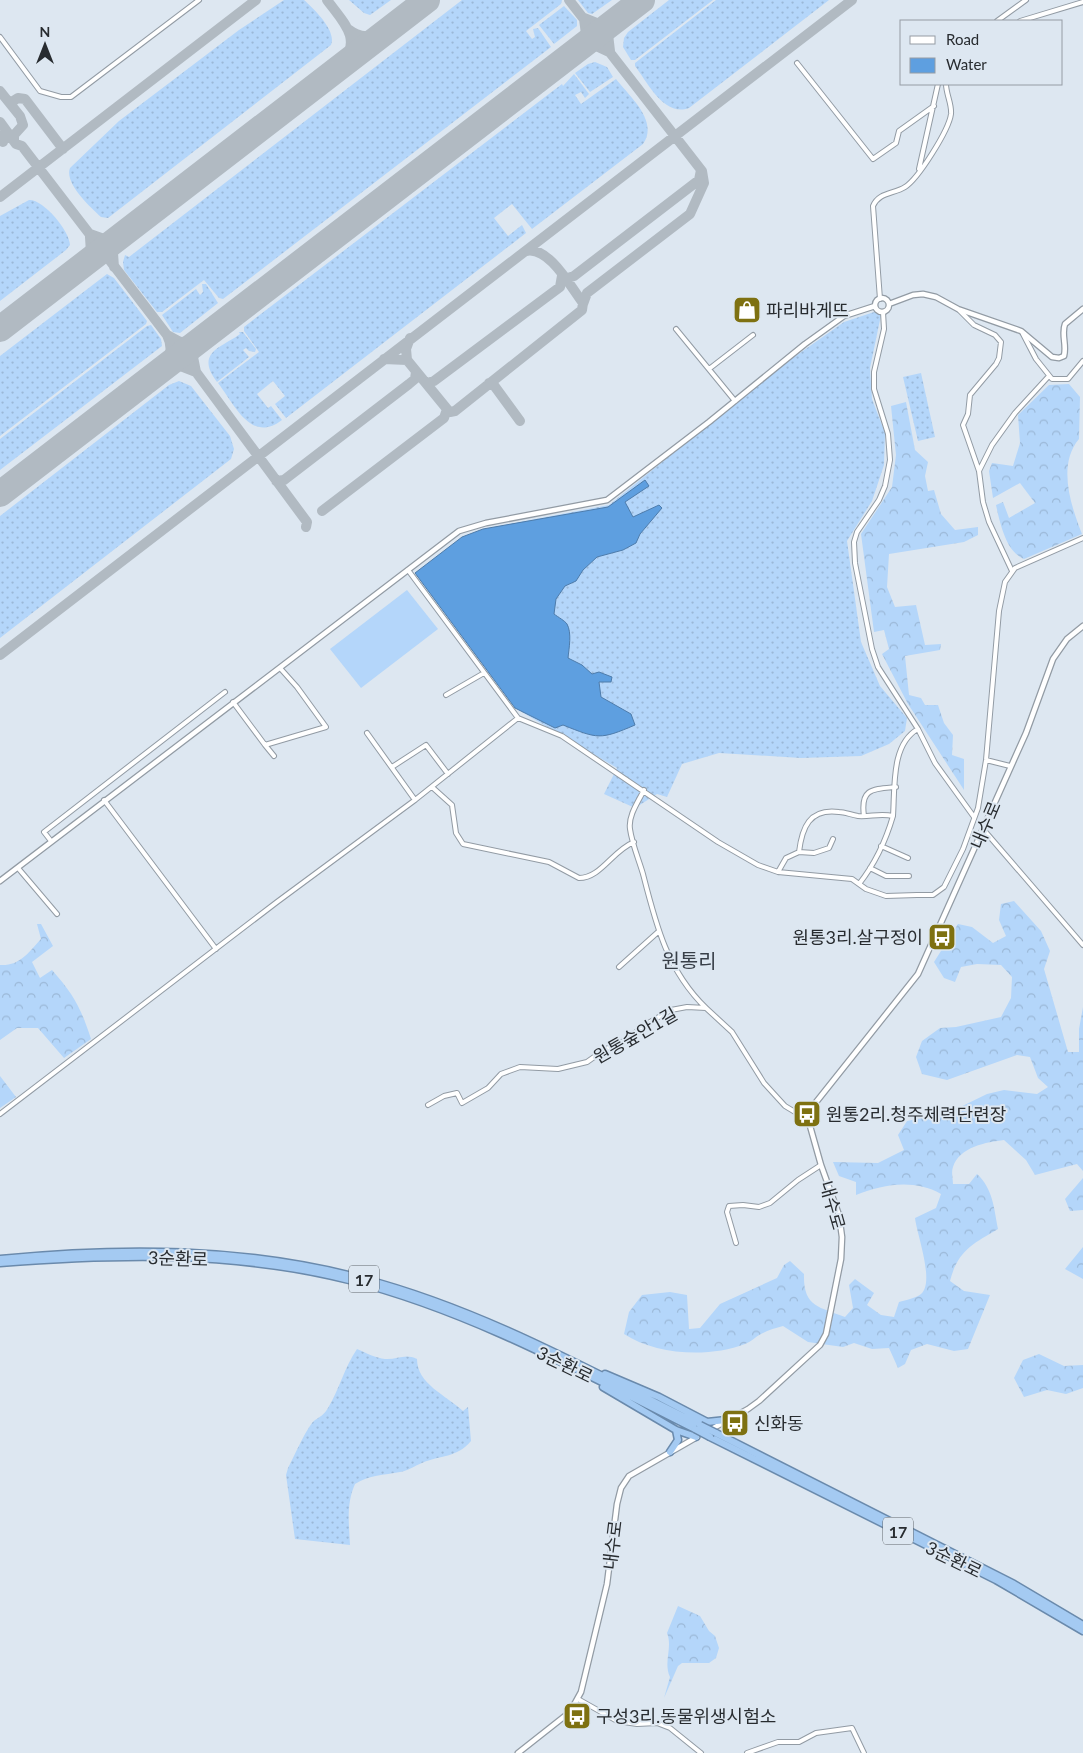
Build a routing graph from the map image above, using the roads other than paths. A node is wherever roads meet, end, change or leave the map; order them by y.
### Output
1 (199, 0) edge
2 (1026, 0) edge
3 (1083, 2) edge
4 (998, 20) edge
5 (1023, 20) edge
6 (0, 37) edge
7 (797, 62) dead end
8 (938, 85) edge
9 (946, 85) edge
10 (934, 106) junction
11 (919, 172) junction
12 (880, 299) junction
13 (889, 304) junction
14 (875, 306) junction
15 (958, 309) junction
16 (1083, 309) edge
17 (883, 312) junction
18 (676, 329) dead end
19 (1021, 331) junction
20 (753, 335) dead end
21 (1083, 360) edge
22 (708, 369) junction
23 (1048, 378) junction
24 (735, 401) junction
25 (979, 471) junction
26 (1083, 538) edge
27 (408, 570) junction
28 (1012, 571) junction
29 (1083, 626) edge
30 (280, 668) junction
31 (484, 673) junction
32 (225, 692) dead end
33 (446, 694) dead end
34 (233, 702) junction
35 (518, 718) junction
36 (918, 729) junction
37 (367, 733) dead end
38 (265, 745) junction
39 (274, 756) dead end
40 (986, 760) junction
41 (1010, 766) junction
42 (392, 767) junction
43 (448, 774) junction
44 (432, 787) junction
45 (896, 787) junction
46 (644, 790) junction
47 (104, 800) junction
48 (415, 800) junction
49 (864, 816) junction
50 (893, 816) junction
51 (801, 818) dead end
52 (974, 818) junction
53 (807, 822) junction
54 (983, 829) junction
55 (833, 839) dead end
56 (51, 841) junction
57 (634, 842) junction
58 (881, 846) junction
59 (799, 852) junction
60 (908, 858) dead end
61 (18, 868) junction
62 (870, 868) junction
63 (778, 872) junction
64 (909, 876) dead end
65 (0, 881) edge
66 (859, 884) junction
67 (57, 914) dead end
68 (658, 932) junction
69 (1083, 945) edge
70 (216, 949) junction
71 (619, 967) dead end
72 (706, 1008) junction
73 (428, 1105) dead end
74 (0, 1114) edge
75 (810, 1121) junction
76 (821, 1165) junction
77 (736, 1243) dead end
78 (0, 1258) edge
79 (14, 1260) junction
80 (0, 1264) edge
81 (562, 1359) junction
82 (726, 1420) junction
83 (707, 1422) junction
84 (676, 1430) junction
85 (695, 1432) junction
86 (712, 1434) junction
87 (670, 1452) junction
88 (1032, 1594) junction
89 (1045, 1608) junction
90 (1083, 1620) edge
91 (1083, 1624) edge
92 (1083, 1631) edge
93 (1083, 1635) edge
94 (578, 1699) junction
95 (518, 1753) edge
96 (701, 1753) edge
97 (747, 1753) edge
98 (864, 1753) edge

1 - 6 street
2 - 4 street
3 - 5 street
7 - 10 street
8 - 10 street
9 - 11 street
10 - 11 street
11 - 12 street
12 - 13 street
12 - 14 street
13 - 15 street
13 - 17 street
14 - 17 street
14 - 24 street
15 - 19 street
15 - 25 street
16 - 19 street
17 - 36 street
18 - 22 street
19 - 23 street
20 - 22 street
21 - 23 street
22 - 24 street
23 - 25 street
24 - 27 street
25 - 28 street
26 - 28 street
27 - 30 street
27 - 31 street
28 - 40 street
29 - 41 street, 내수로
30 - 34 street
30 - 38 street
31 - 33 street
31 - 35 street
32 - 56 street
34 - 38 street
34 - 47 street
35 - 43 street
35 - 46 street
36 - 45 street
36 - 52 street
37 - 42 street
38 - 39 street
40 - 41 street
40 - 52 street
41 - 54 street, 내수로
42 - 43 street
42 - 48 street
43 - 44 street
44 - 48 street
44 - 57 street
45 - 49 street
45 - 50 street
46 - 57 street
46 - 63 street
47 - 56 street
47 - 70 street
48 - 70 street
49 - 50 street
49 - 53 street
50 - 58 street
51 - 53 street
52 - 66 street
53 - 59 street
54 - 69 street
54 - 75 street, 내수로
55 - 59 street
56 - 61 street
57 - 68 street
58 - 60 street
58 - 62 street
59 - 63 street
61 - 65 street
61 - 67 street
62 - 64 street
62 - 66 street
63 - 66 street
68 - 71 street
68 - 72 street
70 - 74 street
72 - 73 street, 원통숲안1길
72 - 75 street
75 - 76 street, 내수로
76 - 77 street
76 - 82 street, 내수로
78 - 79 highway, 3순환로 / 17
79 - 80 highway, 3순환로 / 17
79 - 81 highway, 3순환로 / 17
81 - 83 highway
81 - 84 highway
81 - 85 highway, 3순환로 / 17
82 - 83 highway
82 - 86 street, 내수로
83 - 85 highway
83 - 86 highway
84 - 85 highway
84 - 87 highway
85 - 86 highway, 3순환로 / 17, bridge
85 - 86 street, 내수로
85 - 87 street, 내수로
86 - 88 highway, 3순환로 / 17
86 - 89 highway, 3순환로 / 17
87 - 94 street, 내수로
88 - 90 highway
88 - 91 highway, 3순환로 / 17
89 - 92 highway, 3순환로 / 17
89 - 93 highway
94 - 95 street, 내수로
94 - 96 street
97 - 98 street

